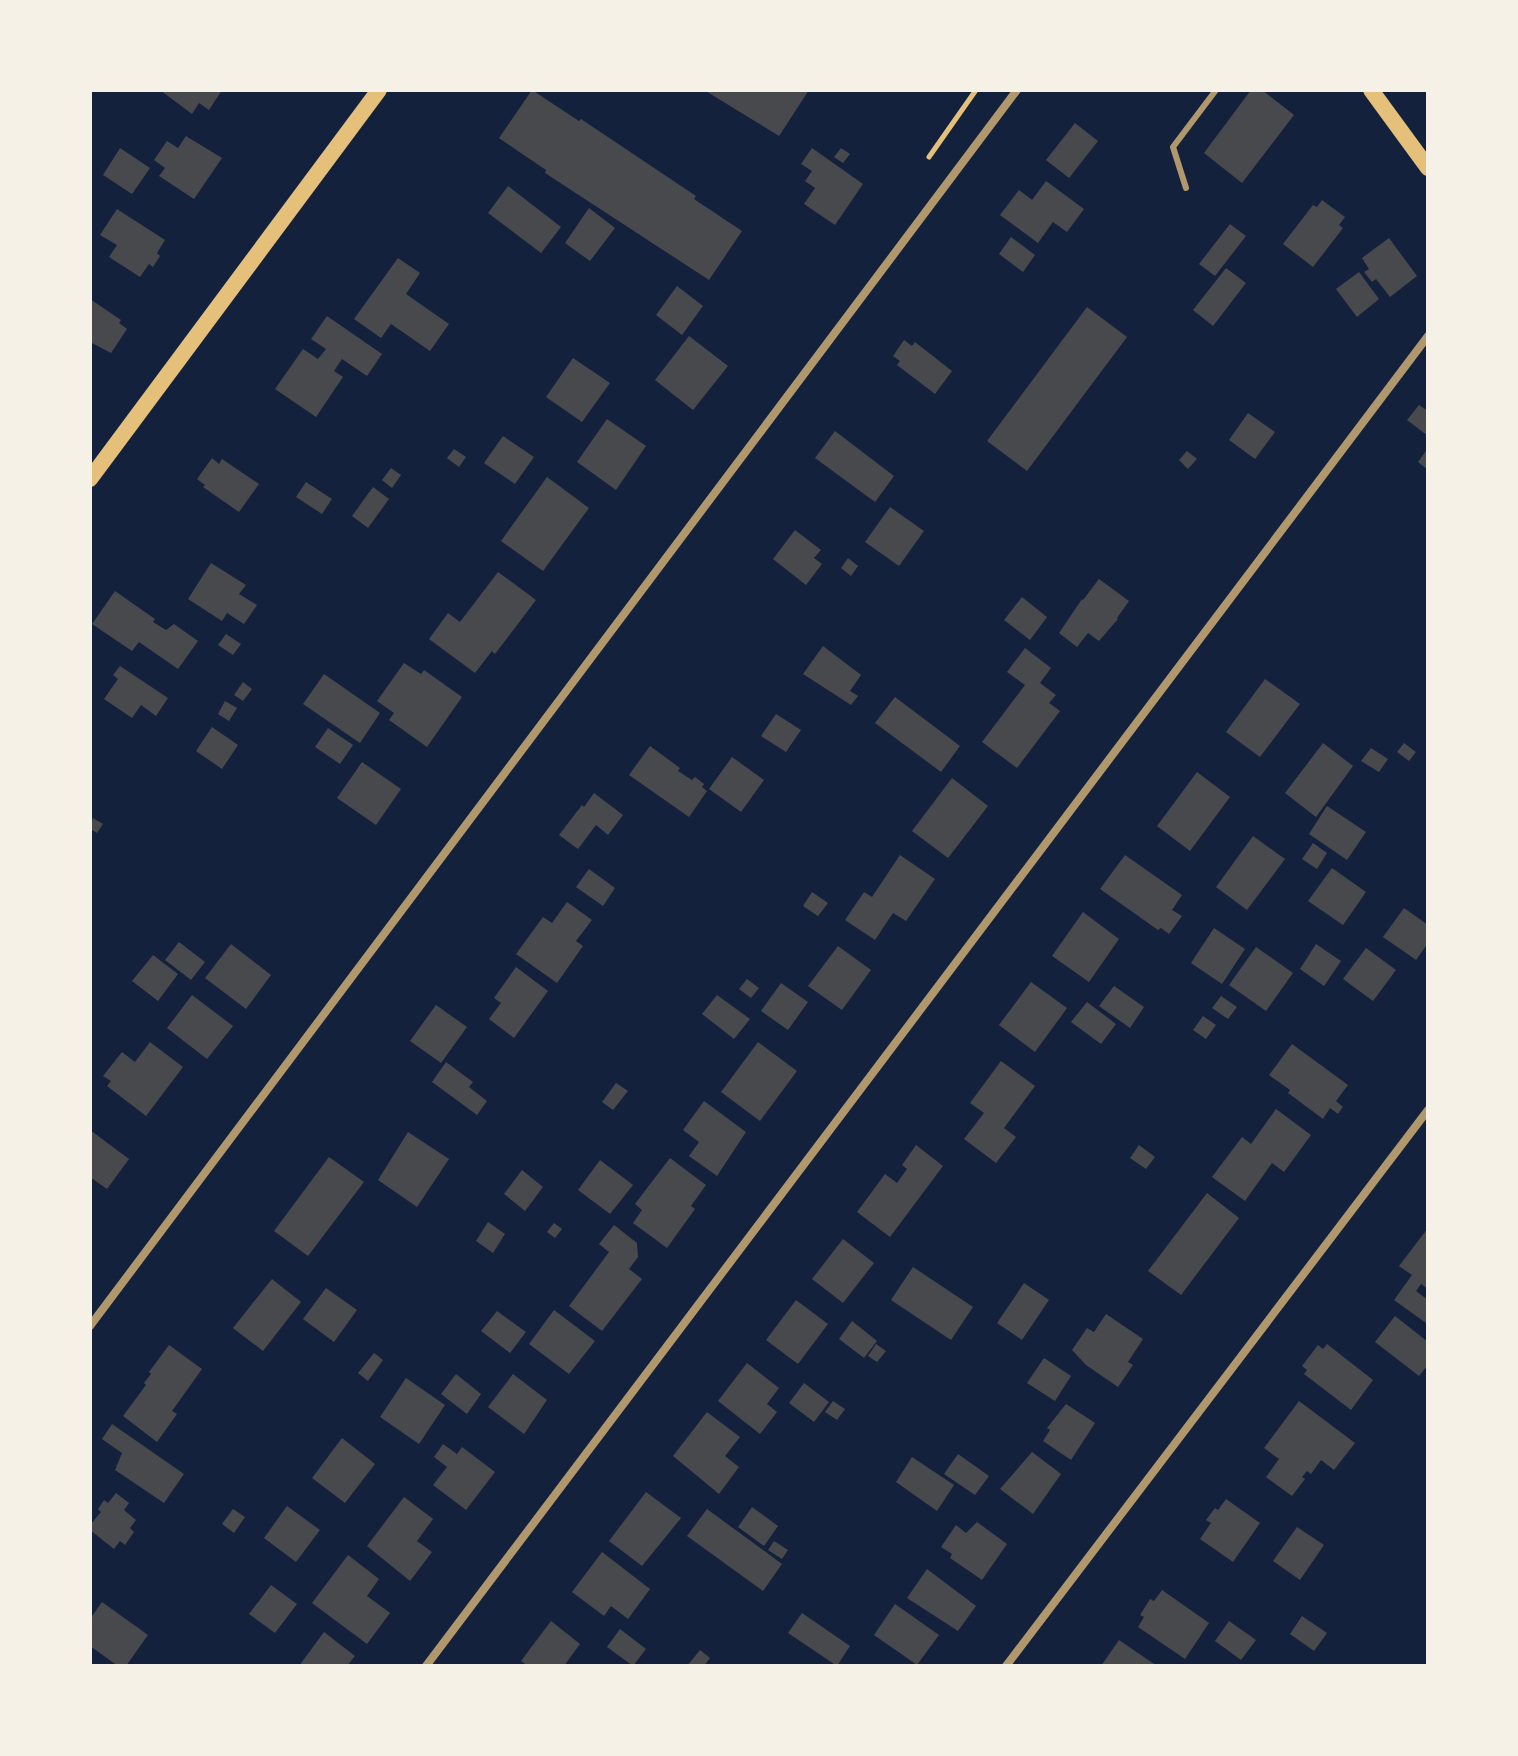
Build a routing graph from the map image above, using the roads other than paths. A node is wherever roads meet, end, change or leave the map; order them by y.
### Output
1 (379, 90) edge
2 (1017, 90) edge
3 (1216, 90) edge
4 (1371, 90) edge
5 (1428, 168) edge
6 (1186, 188) dead end
7 (1428, 336) edge
8 (90, 479) edge
9 (1428, 1110) edge
10 (90, 1326) edge
11 (426, 1666) edge
12 (1006, 1666) edge

1 - 8 main road
2 - 10 street
3 - 6 lane
4 - 5 main road
7 - 11 street
9 - 12 street

